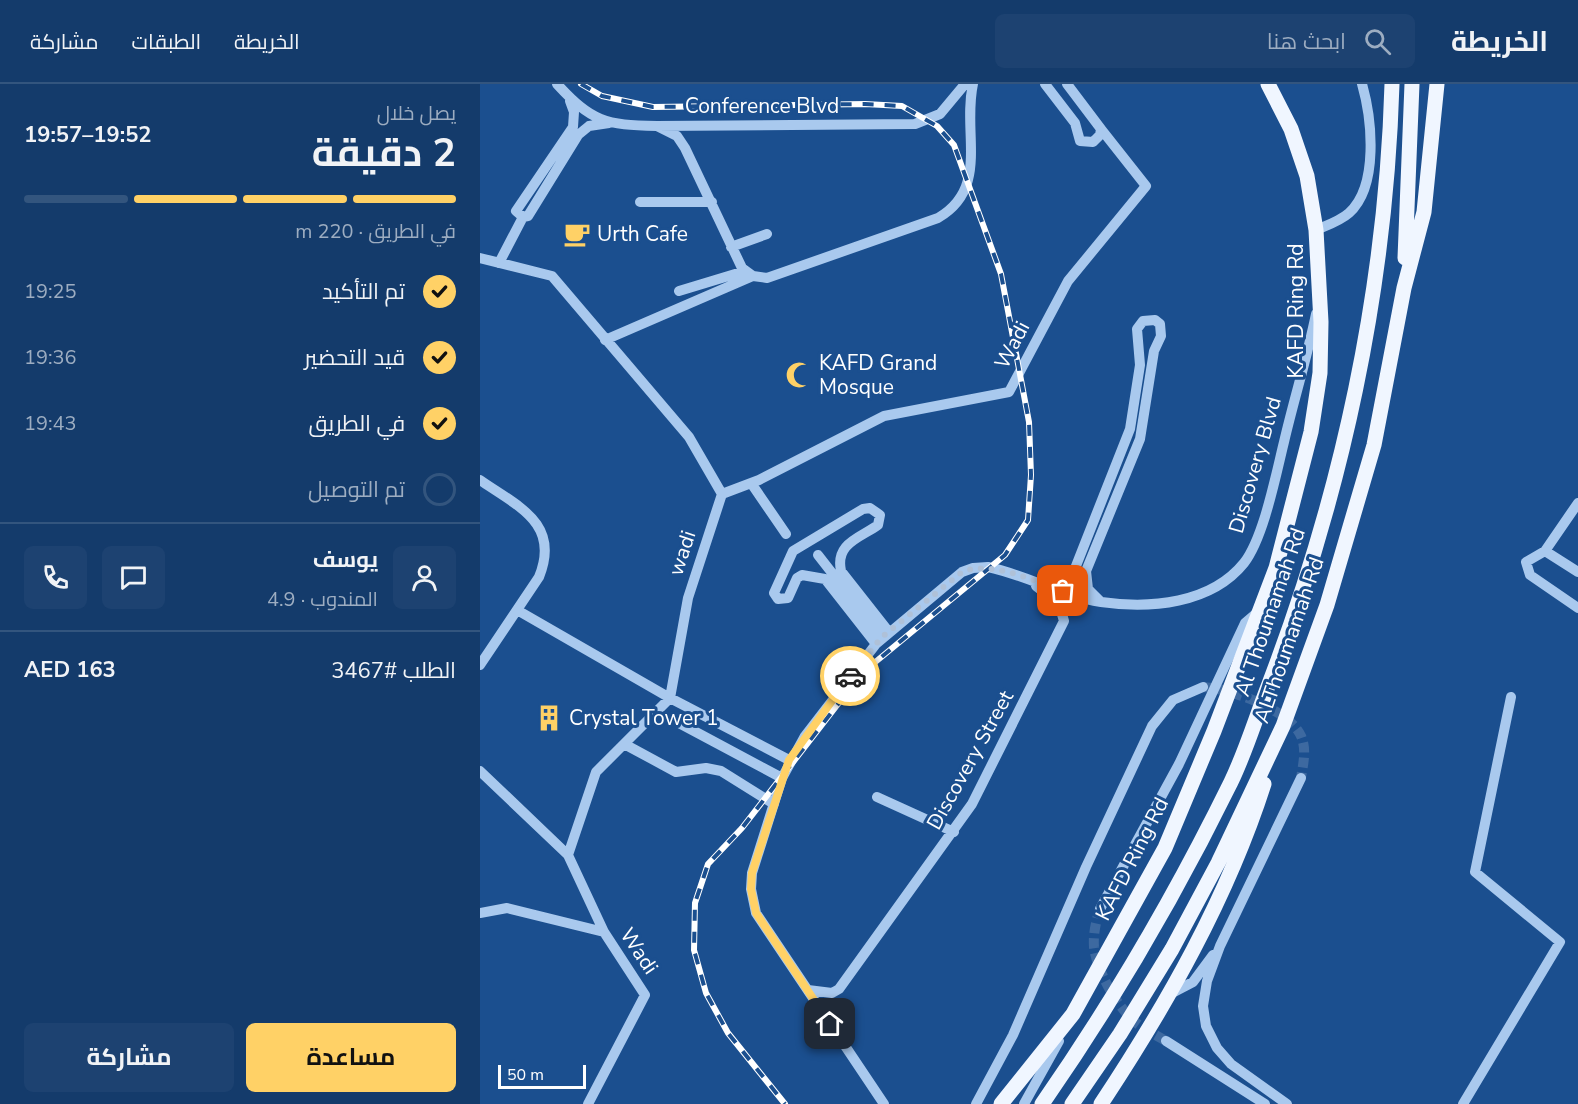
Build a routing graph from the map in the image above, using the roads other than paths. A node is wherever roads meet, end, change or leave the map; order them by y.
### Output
1 (557, 84) edge
2 (965, 84) edge
3 (973, 84) edge
4 (1045, 84) edge
5 (1067, 84) edge
6 (1268, 84) edge
7 (1362, 84) edge
8 (1392, 84) edge
9 (1412, 84) edge
10 (1437, 84) edge
11 (567, 95) junction
12 (612, 123) junction
13 (657, 126) junction
14 (1101, 129) junction
15 (640, 202) dead end
16 (712, 202) junction
17 (523, 217) junction
18 (1316, 230) junction
19 (766, 234) dead end
20 (731, 247) junction
21 (480, 258) edge
22 (500, 263) junction
23 (749, 274) junction
24 (1404, 288) junction
25 (679, 291) dead end
26 (1319, 296) junction
27 (605, 340) junction
28 (480, 480) edge
29 (751, 483) junction
30 (722, 494) junction
31 (1578, 503) edge
32 (840, 523) junction
33 (786, 534) dead end
34 (847, 544) junction
35 (1545, 551) junction
36 (818, 555) dead end
37 (786, 566) junction
38 (1578, 572) edge
39 (797, 578) junction
40 (1027, 580) junction
41 (1049, 587) junction
42 (1101, 602) junction
43 (1578, 609) edge
44 (517, 610) junction
45 (1260, 611) junction
46 (882, 638) junction
47 (480, 665) edge
48 (1203, 687) tunnel mouth
49 (1511, 697) dead end
50 (670, 698) junction
51 (679, 723) dead end
52 (1283, 726) junction
53 (626, 745) junction
54 (789, 760) junction
55 (480, 771) edge
56 (782, 778) junction
57 (1301, 778) tunnel mouth
58 (877, 797) dead end
59 (774, 804) junction
60 (954, 832) junction
61 (568, 855) junction
62 (1100, 909) tunnel mouth
63 (480, 913) edge
64 (604, 932) junction
65 (1220, 946) junction
66 (808, 990) junction
67 (1169, 994) junction
68 (1073, 1014) junction
69 (1166, 1041) tunnel mouth
70 (588, 1104) edge
71 (884, 1104) edge
72 (976, 1104) edge
73 (1001, 1104) edge
74 (1024, 1104) edge
75 (1042, 1104) edge
76 (1072, 1104) edge
77 (1101, 1104) edge
78 (1265, 1104) edge
79 (1287, 1104) edge
80 (1463, 1104) edge

1 - 11 street, Conference Blvd
2 - 13 street, Conference Blvd
3 - 23 street
4 - 14 street
5 - 14 street
6 - 18 main road, KAFD Ring Rd
7 - 18 street
8 - 75 main road, Al Thoumamah Rd
9 - 24 main road
10 - 24 main road
11 - 12 street, Conference Blvd
11 - 17 street
12 - 13 street, Conference Blvd
12 - 17 street
13 - 16 street
14 - 29 street, Wadi
15 - 16 street
16 - 20 street
17 - 22 street
18 - 26 main road, KAFD Ring Rd
19 - 20 street
20 - 23 street
21 - 22 street
22 - 27 street
23 - 25 street
23 - 27 street
24 - 52 main road, ALThoumamah Rd
26 - 42 street, Discovery Blvd
26 - 45 main road, KAFD Ring Rd
27 - 30 street
28 - 44 street
29 - 30 street, Wadi
29 - 33 street
30 - 50 street, wadi
31 - 35 street
32 - 34 street
32 - 34 street
32 - 37 street
34 - 46 street
35 - 38 street
35 - 43 street
36 - 46 street
37 - 39 street
37 - 39 street
39 - 46 street
40 - 41 street, Discovery Blvd
40 - 46 street, Discovery Blvd
40 - 60 street, Discovery Street
41 - 42 street, Discovery Blvd
41 - 42 street
44 - 47 street
44 - 50 street
45 - 62 street, KAFD Ring Rd
45 - 68 main road, KAFD Ring Rd
46 - 54 street, Discovery Blvd
48 - 72 street, KAFD Ring Rd
49 - 80 street
50 - 53 street
50 - 54 street
51 - 56 street
52 - 67 main road
52 - 76 main road, ALThoumamah Rd
53 - 59 street
53 - 61 street
54 - 56 street, Discovery Blvd
55 - 61 street
56 - 59 street, Discovery Blvd
57 - 65 street
58 - 60 street
59 - 66 street, Discovery Blvd
60 - 66 street, Discovery Street
61 - 64 street, wadi
63 - 64 street, Wadi
64 - 70 street, Wadi
65 - 67 street
65 - 79 street
66 - 71 street, Discovery Blvd
67 - 77 main road
68 - 73 main road, KAFD Ring Rd
68 - 74 street
69 - 78 street

